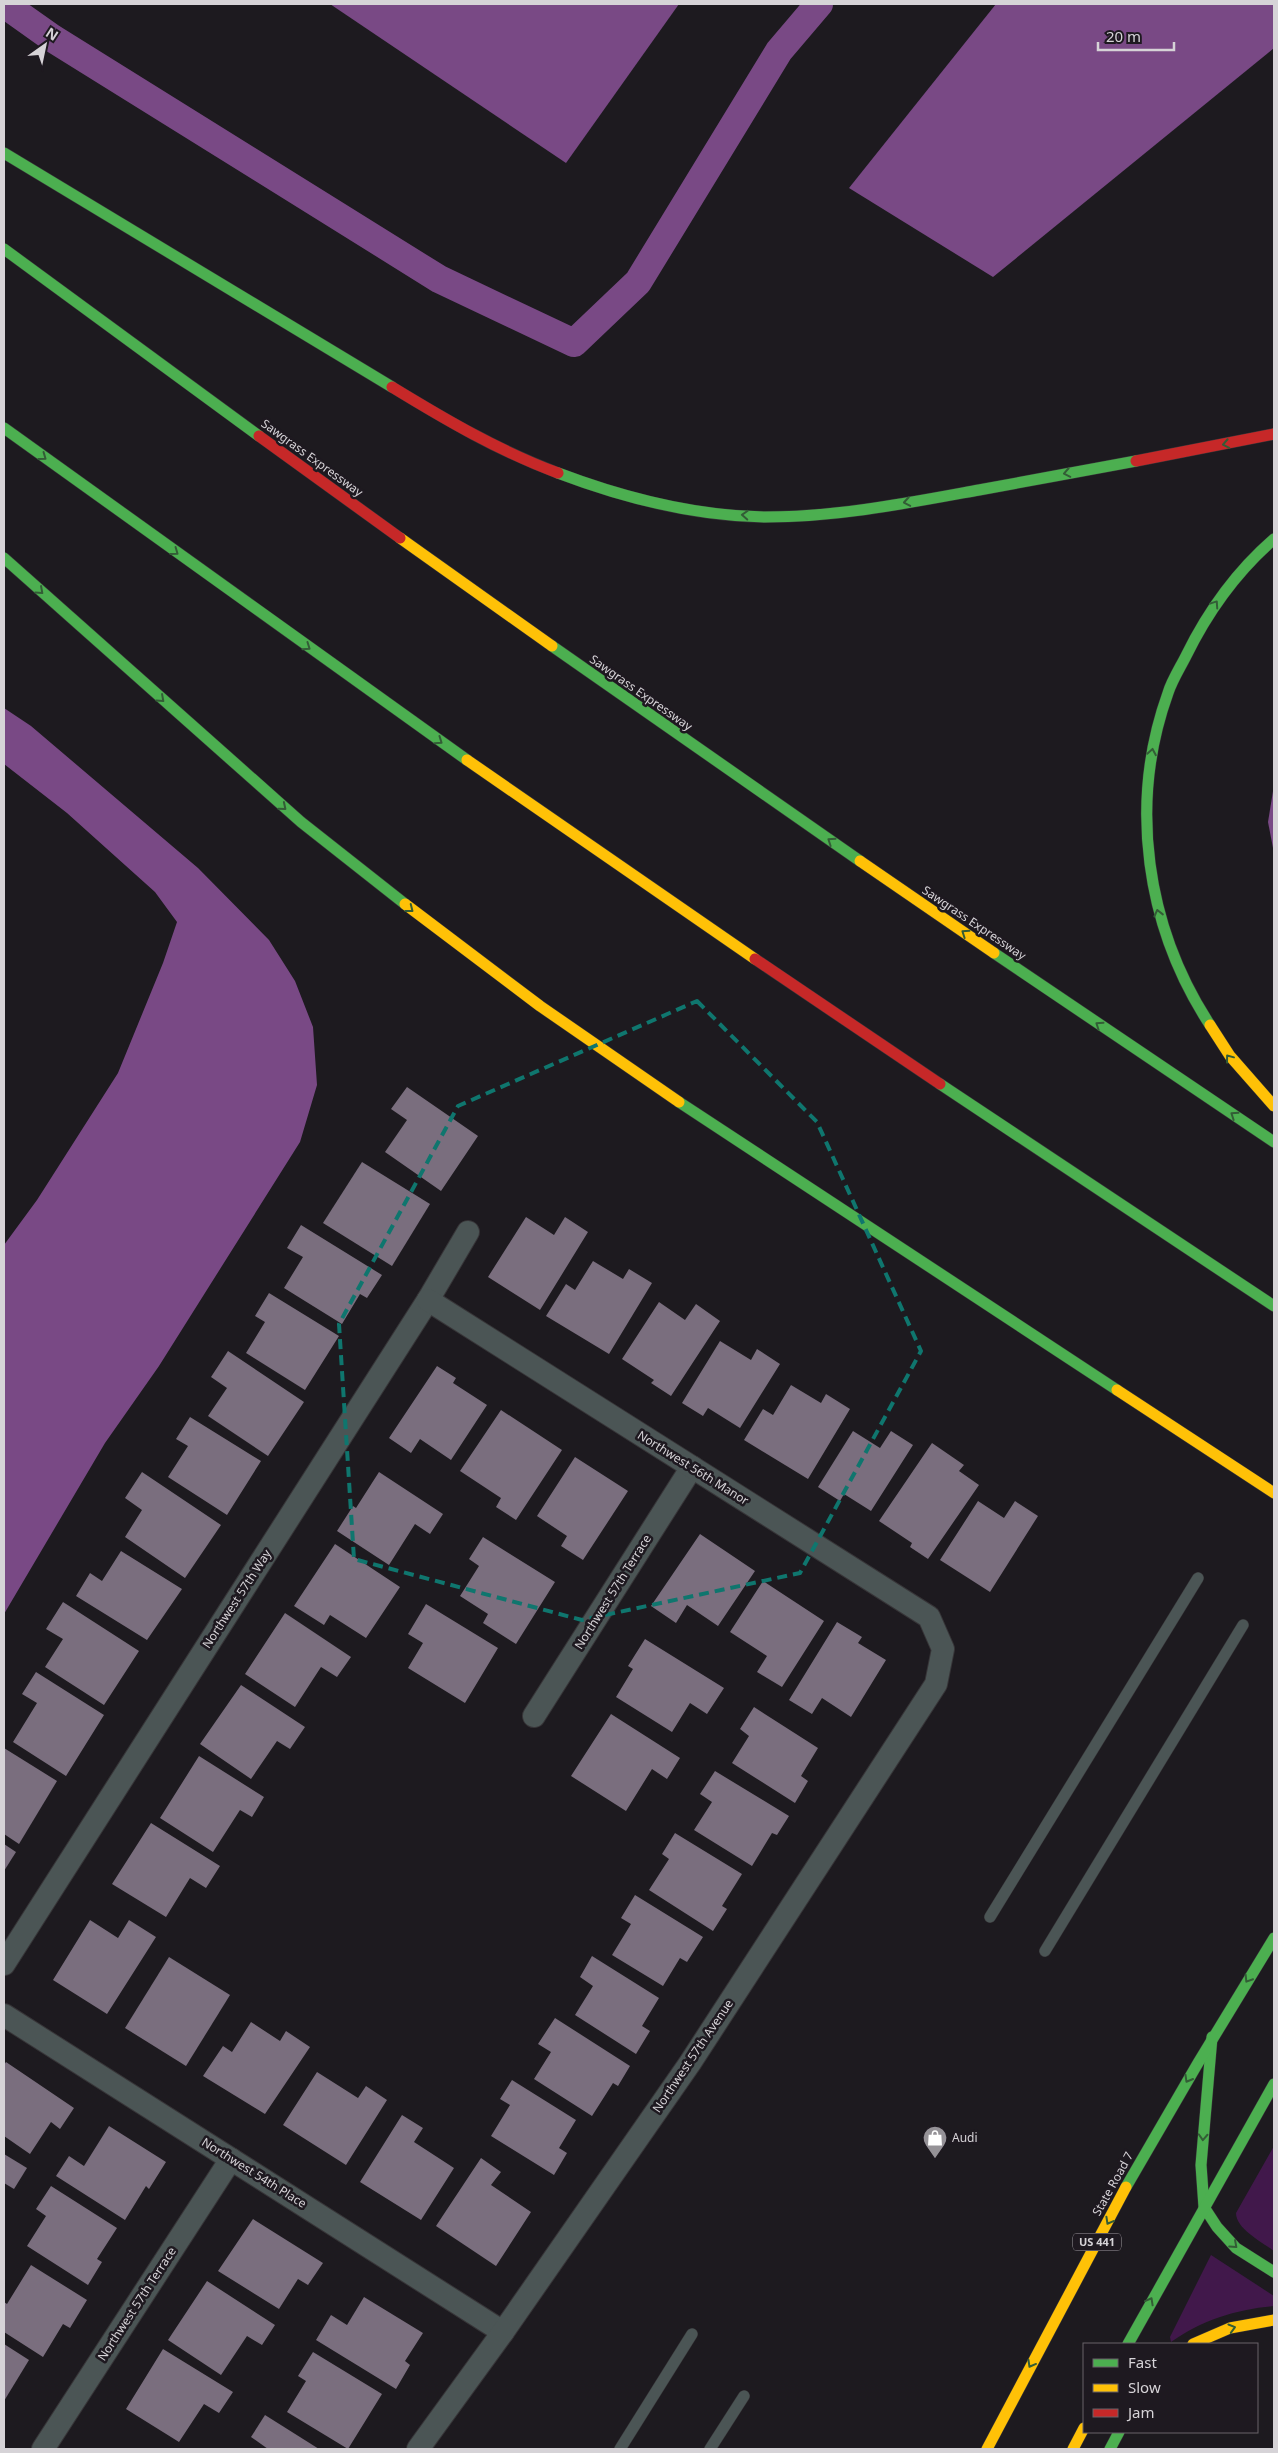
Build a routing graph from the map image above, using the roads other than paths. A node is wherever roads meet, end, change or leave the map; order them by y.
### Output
1 (4, 154) edge
2 (4, 249) edge
3 (4, 428) edge
4 (1274, 434) edge
5 (1274, 539) edge
6 (4, 558) edge
7 (1274, 1106) edge
8 (1274, 1142) edge
9 (468, 1232) dead end
10 (428, 1300) junction
11 (1274, 1306) edge
12 (692, 1467) junction
13 (1274, 1493) edge
14 (1198, 1578) dead end
15 (1243, 1625) dead end
16 (943, 1649) joint
17 (534, 1716) dead end
18 (990, 1917) dead end
19 (1274, 1938) edge
20 (1045, 1950) dead end
21 (4, 1964) edge
22 (4, 2015) edge
23 (1212, 2036) junction
24 (1274, 2084) edge
25 (231, 2159) junction
26 (1204, 2207) junction
27 (1274, 2272) edge
28 (1274, 2320) edge
29 (503, 2332) junction
30 (692, 2334) dead end
31 (1129, 2343) edge
32 (1195, 2343) edge
33 (744, 2396) dead end
34 (1083, 2430) edge
35 (1118, 2433) edge
36 (43, 2449) edge
37 (418, 2449) edge
38 (620, 2449) edge
39 (710, 2449) edge
40 (987, 2449) edge
41 (1073, 2449) edge
42 (1110, 2449) edge

4 -> 1 main road
8 -> 2 main road, Sawgrass Expressway
3 -> 11 main road
7 -> 5 main road
6 -> 13 main road
9 - 10 street, Northwest 57th Way
10 - 12 street, Northwest 56th Manor
10 - 21 street, Northwest 57th Way
12 - 16 street, Northwest 56th Manor
12 - 17 street, Northwest 57th Terrace
14 - 18 lane
15 - 20 lane
16 - 29 street, Northwest 57th Avenue
19 -> 23 main road, State Road 7 / US 441
22 - 25 street, Northwest 54th Place
23 -> 26 main road
23 -> 40 main road, State Road 7 / US 441
24 - 26 main road
25 - 29 street, Northwest 54th Place
25 - 36 street, Northwest 57th Terrace
26 -> 27 main road
31 -> 26 main road
32 -> 28 main road
29 - 37 street, Northwest 57th Avenue
30 - 38 lane
33 - 39 lane
34 - 41 main road
35 - 42 main road

